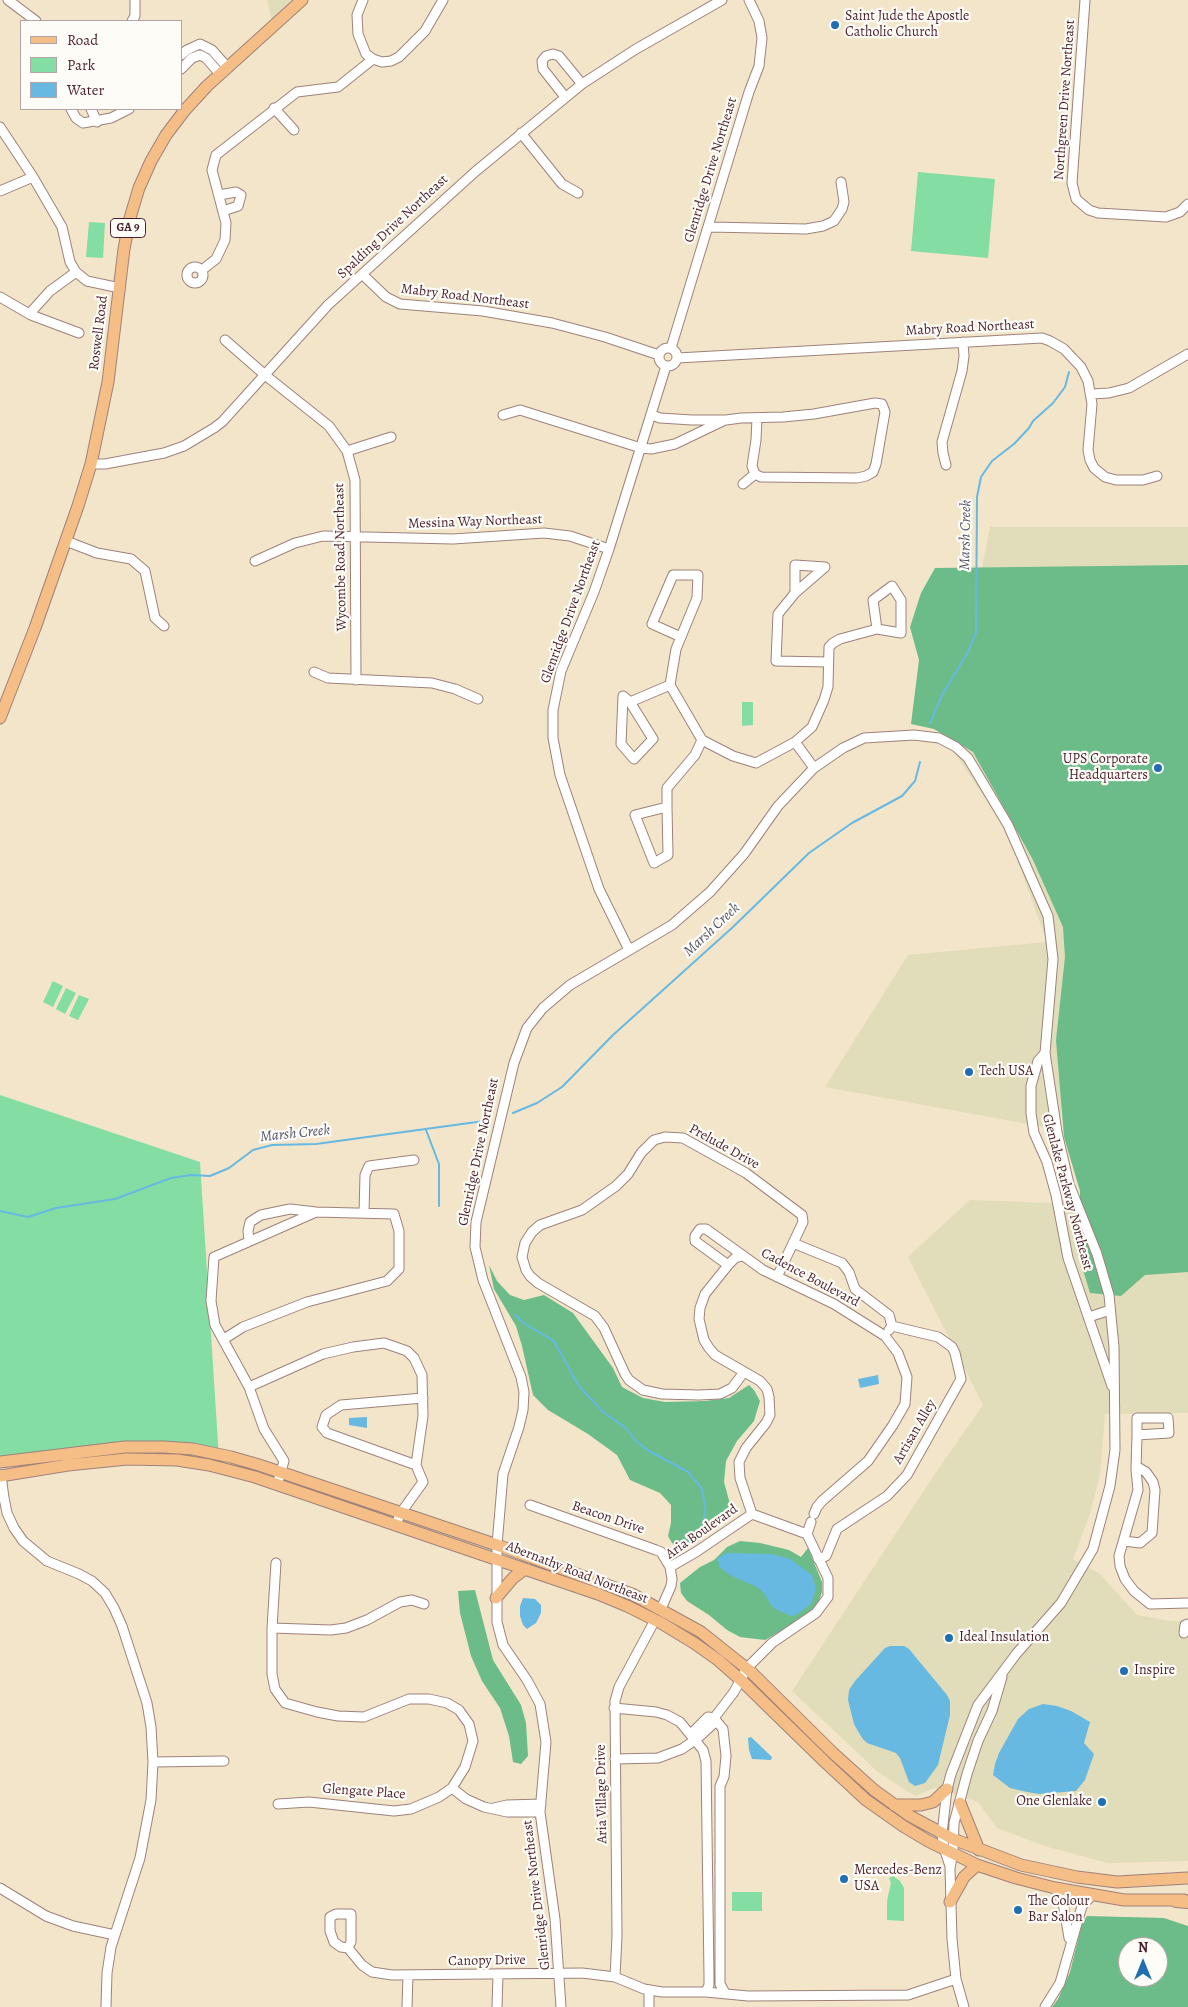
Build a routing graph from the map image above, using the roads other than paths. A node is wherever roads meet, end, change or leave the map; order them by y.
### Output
1 (8, 0) edge
2 (135, 0) edge
3 (302, 0) edge
4 (363, 0) edge
5 (443, 0) edge
6 (722, 0) edge
7 (749, 0) edge
8 (1085, 0) edge
9 (35, 20) edge
10 (133, 20) edge
11 (182, 54) edge
12 (374, 59) junction
13 (182, 68) edge
14 (224, 71) junction
15 (582, 84) junction
16 (565, 97) junction
17 (274, 108) junction
18 (72, 110) edge
19 (91, 110) edge
20 (127, 110) edge
21 (97, 122) junction
22 (0, 128) edge
23 (294, 130) dead end
24 (521, 133) junction
25 (33, 177) junction
26 (841, 182) dead end
27 (0, 192) edge
28 (578, 193) dead end
29 (219, 195) junction
30 (1188, 204) edge
31 (223, 211) junction
32 (708, 227) junction
33 (202, 270) dead end
34 (76, 272) junction
35 (363, 276) junction
36 (120, 288) junction
37 (0, 297) edge
38 (31, 315) junction
39 (79, 333) dead end
40 (225, 340) dead end
41 (962, 342) junction
42 (671, 348) junction
43 (1188, 354) edge
44 (659, 355) junction
45 (677, 358) junction
46 (666, 366) junction
47 (265, 375) junction
48 (1092, 394) junction
49 (652, 415) junction
50 (503, 416) dead end
51 (757, 418) junction
52 (726, 420) junction
53 (391, 437) dead end
54 (641, 448) junction
55 (347, 451) junction
56 (91, 464) junction
57 (946, 465) dead end
58 (755, 474) junction
59 (866, 476) junction
60 (1157, 476) dead end
61 (743, 484) dead end
62 (870, 486) dead end
63 (355, 537) junction
64 (66, 541) junction
65 (609, 549) junction
66 (254, 561) dead end
67 (795, 593) dead end
68 (164, 626) dead end
69 (877, 629) junction
70 (681, 637) junction
71 (828, 662) junction
72 (314, 672) dead end
73 (356, 680) junction
74 (670, 684) junction
75 (478, 698) dead end
76 (630, 702) junction
77 (0, 718) edge
78 (702, 740) junction
79 (795, 742) junction
80 (814, 768) junction
81 (667, 807) junction
82 (629, 950) junction
83 (1045, 1053) junction
84 (414, 1160) dead end
85 (316, 1212) junction
86 (364, 1213) junction
87 (249, 1242) junction
88 (793, 1244) junction
89 (742, 1256) junction
90 (728, 1265) junction
91 (777, 1277) junction
92 (1110, 1310) junction
93 (1089, 1317) junction
94 (892, 1326) junction
95 (884, 1336) junction
96 (224, 1339) junction
97 (744, 1372) junction
98 (250, 1387) junction
99 (1114, 1395) junction
100 (423, 1398) junction
101 (1137, 1435) dead end
102 (0, 1462) edge
103 (416, 1465) junction
104 (1136, 1466) junction
105 (281, 1472) junction
106 (1, 1476) edge
107 (277, 1485) junction
108 (530, 1505) dead end
109 (400, 1514) junction
110 (752, 1514) junction
111 (396, 1525) junction
112 (807, 1534) junction
113 (1124, 1542) junction
114 (497, 1545) junction
115 (497, 1558) junction
116 (818, 1559) junction
117 (276, 1563) dead end
118 (670, 1567) junction
119 (525, 1569) junction
120 (496, 1598) junction
121 (1188, 1603) edge
122 (424, 1604) dead end
123 (661, 1609) junction
124 (655, 1620) junction
125 (272, 1628) junction
126 (747, 1668) junction
127 (1003, 1672) junction
128 (740, 1679) junction
129 (614, 1708) junction
130 (714, 1718) junction
131 (693, 1736) junction
132 (615, 1759) junction
133 (224, 1761) dead end
134 (153, 1762) junction
135 (452, 1788) junction
136 (947, 1789) junction
137 (960, 1803) junction
138 (278, 1804) dead end
139 (894, 1805) junction
140 (541, 1808) junction
141 (942, 1834) junction
142 (953, 1839) junction
143 (979, 1850) junction
144 (948, 1851) junction
145 (977, 1865) junction
146 (1188, 1878) edge
147 (0, 1888) edge
148 (1055, 1888) junction
149 (1092, 1895) junction
150 (1184, 1901) edge
151 (950, 1902) junction
152 (115, 1935) junction
153 (1070, 1946) junction
154 (348, 1948) dead end
155 (560, 1973) junction
156 (408, 1975) junction
157 (498, 1975) junction
158 (955, 1975) junction
159 (615, 1977) junction
160 (649, 1990) junction
161 (706, 1992) junction
162 (725, 1993) junction
163 (106, 2007) edge
164 (407, 2007) edge
165 (497, 2007) edge
166 (561, 2007) edge
167 (648, 2007) edge
168 (964, 2007) edge
169 (1045, 2007) edge

1 - 9 street
2 - 10 street
3 - 14 main road, Roswell Road / GA 9
4 - 12 street
5 - 12 street
6 - 15 street, Spalding Drive Northeast
7 - 32 street, Glenridge Drive Northeast
8 - 30 street, Northgreen Drive Northeast
11 - 14 street
12 - 17 street
13 - 14 street
14 - 36 main road, Roswell Road / GA 9
15 - 16 street, Spalding Drive Northeast
15 - 16 street
16 - 24 street, Spalding Drive Northeast
17 - 23 street
17 - 29 street
18 - 21 street
19 - 21 street
20 - 21 street
22 - 25 street
24 - 28 street
24 - 35 street, Spalding Drive Northeast
25 - 27 street
25 - 34 street
26 - 32 street
29 - 31 street
29 - 31 street
31 - 33 street
32 - 42 street, Glenridge Drive Northeast
34 - 36 street
34 - 38 street
35 - 44 street, Mabry Road Northeast
35 - 47 street, Spalding Drive Northeast
36 - 56 main road, Roswell Road / GA 9
37 - 38 street
38 - 39 street
40 - 47 street, Wycombe Road Northeast
41 - 45 street, Mabry Road Northeast
41 - 48 street, Mabry Road Northeast
41 - 57 street
42 - 44 street
42 - 45 street
43 - 48 street
44 - 46 street
45 - 46 street
46 - 49 street, Glenridge Drive Northeast
47 - 55 street, Wycombe Road Northeast
47 - 56 street, Spalding Drive Northeast
48 - 60 street, Mabry Road Northeast
49 - 52 street
49 - 54 street, Glenridge Drive Northeast
50 - 54 street
51 - 52 street
51 - 58 street
51 - 59 street
52 - 54 street
53 - 55 street
54 - 65 street, Glenridge Drive Northeast
55 - 63 street, Wycombe Road Northeast
56 - 64 main road, Roswell Road / GA 9
58 - 59 street
58 - 61 street
59 - 62 street
63 - 65 street, Messina Way Northeast
63 - 66 street, Messina Way Northeast
63 - 73 street, Wycombe Road Northeast
64 - 68 street
64 - 77 main road, Roswell Road / GA 9
65 - 82 street, Glenridge Drive Northeast
67 - 71 street
69 - 69 street
69 - 71 street
70 - 70 street
70 - 74 street
71 - 79 street
72 - 73 street
73 - 75 street
74 - 76 street
74 - 78 street
76 - 76 street
78 - 79 street
78 - 81 street
79 - 80 street
80 - 82 street, Glenlake Parkway Northeast
80 - 83 street, Glenlake Parkway Northeast
81 - 81 street
82 - 114 street, Glenridge Drive Northeast
83 - 92 street, Glenlake Parkway Northeast
83 - 93 street, Glenlake Parkway Northeast
84 - 86 street
85 - 86 street
85 - 87 street
85 - 87 street
86 - 96 street
87 - 96 street
88 - 91 street
88 - 94 street
88 - 97 street, Prelude Drive
89 - 90 street
89 - 90 street, Cadence Boulevard
89 - 91 street, Cadence Boulevard
90 - 97 street
91 - 95 street, Cadence Boulevard
92 - 93 street
92 - 99 street, Glenlake Parkway Northeast
93 - 99 street, Glenlake Parkway Northeast
94 - 95 street
94 - 116 street, Artisan Alley
95 - 112 street, Cadence Boulevard
96 - 98 street
97 - 110 street
98 - 100 street
98 - 105 street
99 - 127 street, Glenlake Parkway Northeast
100 - 103 street
100 - 103 street
101 - 104 street
102 - 105 main road, Abernathy Road Northeast
103 - 109 street
104 - 113 street
104 - 113 street
105 - 107 street
105 - 109 main road, Abernathy Road Northeast
106 - 107 main road, Abernathy Road Northeast
106 - 134 street
107 - 111 main road, Abernathy Road Northeast
108 - 118 street, Beacon Drive
109 - 111 street
109 - 114 main road, Abernathy Road Northeast
110 - 112 street, Aria Boulevard
110 - 118 street, Aria Boulevard
111 - 115 main road, Abernathy Road Northeast
112 - 116 street
113 - 121 street
114 - 115 street, Glenridge Drive Northeast
114 - 123 main road, Abernathy Road Northeast
115 - 119 main road, Abernathy Road Northeast
115 - 120 street, Glenridge Drive Northeast
116 - 126 street
117 - 125 street, Glengate Place
118 - 123 street, Aria Boulevard
119 - 120 main road
119 - 124 main road, Abernathy Road Northeast
120 - 140 street, Glenridge Drive Northeast
122 - 125 street
123 - 126 main road, Abernathy Road Northeast
124 - 128 main road, Abernathy Road Northeast
124 - 129 street, Aria Village Drive
125 - 135 street, Glengate Place
126 - 128 street
126 - 139 main road, Abernathy Road Northeast
127 - 136 street, Glenlake Parkway Northeast
127 - 137 street, Glenlake Parkway Northeast
128 - 130 street
128 - 144 main road, Abernathy Road Northeast
129 - 131 street
129 - 132 street, Aria Village Drive
130 - 131 street
130 - 162 street
131 - 132 street
131 - 161 street
132 - 159 street, Aria Village Drive
133 - 134 street
134 - 152 street
135 - 138 street, Glengate Place
135 - 140 street
136 - 139 main road
136 - 141 street, Glenlake Parkway Northeast
137 - 142 street, Glenlake Parkway Northeast
137 - 143 main road
139 - 141 main road, Abernathy Road Northeast
140 - 155 street, Glenridge Drive Northeast
141 - 142 main road, Abernathy Road Northeast
141 - 144 street, Glenlake Parkway Northeast
142 - 143 main road, Abernathy Road Northeast
142 - 144 street, Glenlake Parkway Northeast
143 - 146 main road, Abernathy Road Northeast
144 - 145 main road, Abernathy Road Northeast
144 - 151 street
145 - 148 main road, Abernathy Road Northeast
145 - 151 main road
147 - 152 street
148 - 149 main road, Abernathy Road Northeast
148 - 153 street
149 - 150 main road, Abernathy Road Northeast
149 - 153 street
151 - 158 street
152 - 163 street
153 - 169 street
154 - 156 street, Canopy Drive
155 - 157 street, Canopy Drive
155 - 159 street, Canopy Drive
155 - 166 street, Glenridge Drive Northeast
156 - 157 street, Canopy Drive
156 - 164 street
157 - 165 street
158 - 162 street, Canopy Drive
158 - 168 street
159 - 160 street, Canopy Drive
160 - 161 street, Canopy Drive
160 - 167 street
161 - 162 street, Canopy Drive

